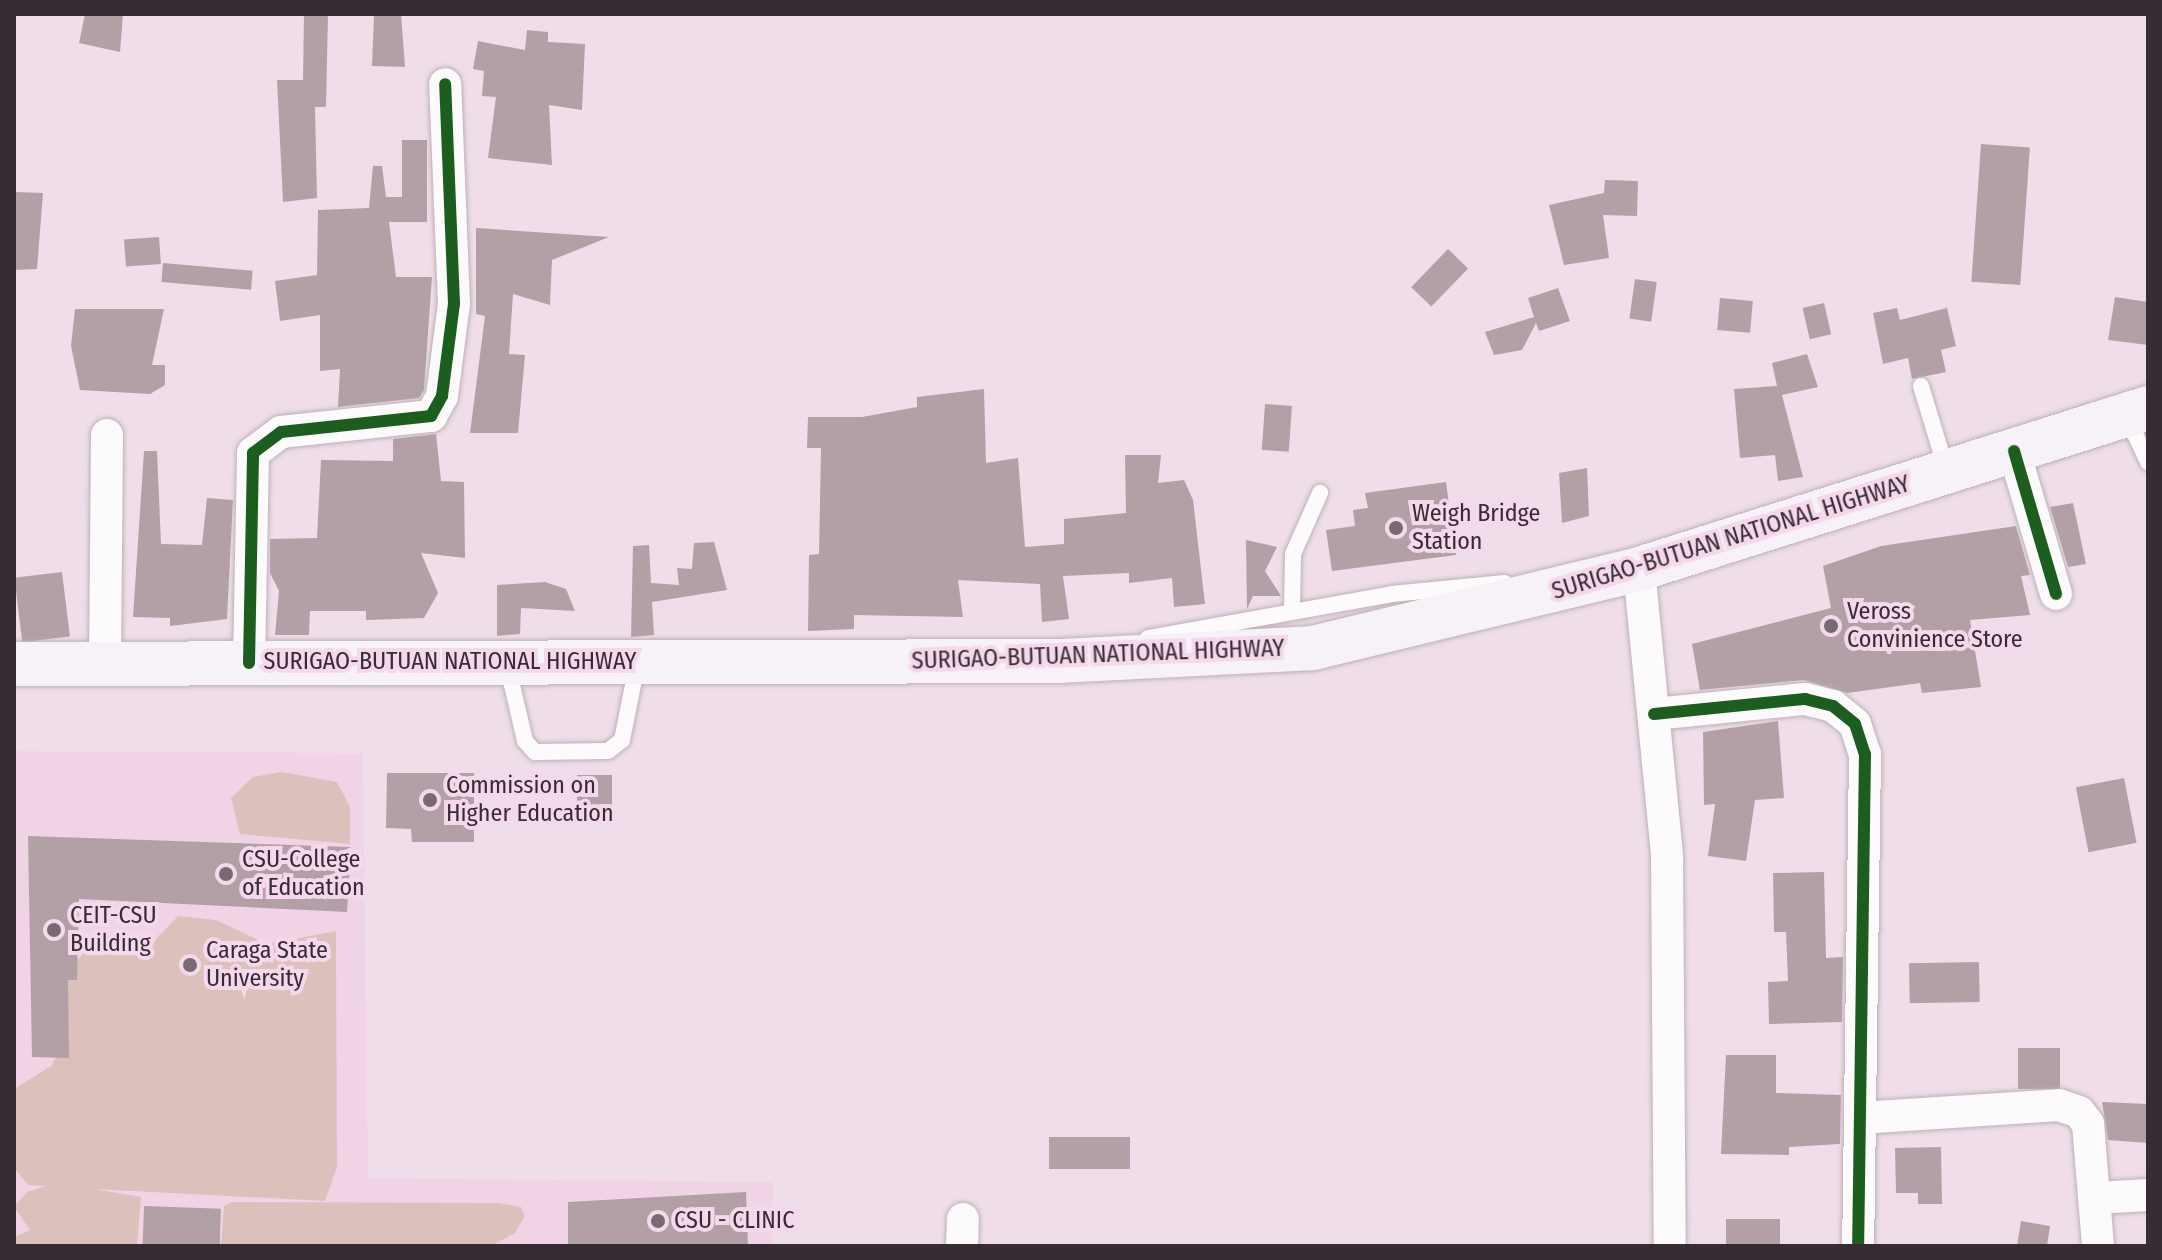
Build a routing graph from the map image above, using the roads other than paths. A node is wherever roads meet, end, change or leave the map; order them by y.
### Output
1 (445, 84) dead end
2 (1921, 386) dead end
3 (2137, 412) edge
4 (107, 435) dead end
5 (2014, 451) junction
6 (2148, 462) edge
7 (1947, 472) junction
8 (1320, 493) dead end
9 (1639, 569) junction
10 (1594, 581) junction
11 (2056, 594) dead end
12 (1292, 611) junction
13 (637, 661) junction
14 (1060, 661) junction
15 (507, 662) junction
16 (249, 663) junction
17 (14, 664) edge
18 (105, 664) junction
19 (1654, 714) junction
20 (1860, 1118) junction
21 (2148, 1195) edge
22 (2096, 1198) junction
23 (1670, 1246) edge
24 (1858, 1246) edge
25 (2098, 1246) edge

1 - 16 street
2 - 7 lane
3 - 5 main road, SURIGAO-BUTUAN NATIONAL HIGHWAY
3 - 6 lane
4 - 18 street
5 - 7 main road, SURIGAO-BUTUAN NATIONAL HIGHWAY
5 - 11 street
7 - 9 main road, SURIGAO-BUTUAN NATIONAL HIGHWAY
8 - 12 lane
9 - 10 main road, SURIGAO-BUTUAN NATIONAL HIGHWAY
9 - 19 street
10 - 12 lane
10 - 14 main road, SURIGAO-BUTUAN NATIONAL HIGHWAY
12 - 14 lane
13 - 14 main road, SURIGAO-BUTUAN NATIONAL HIGHWAY
13 - 15 main road, SURIGAO-BUTUAN NATIONAL HIGHWAY
13 - 15 lane
15 - 16 main road, SURIGAO-BUTUAN NATIONAL HIGHWAY
16 - 18 main road, SURIGAO-BUTUAN NATIONAL HIGHWAY
17 - 18 main road, SURIGAO-BUTUAN NATIONAL HIGHWAY
19 - 20 street
19 - 23 street
20 - 22 street
20 - 24 street
21 - 22 street
22 - 25 street

